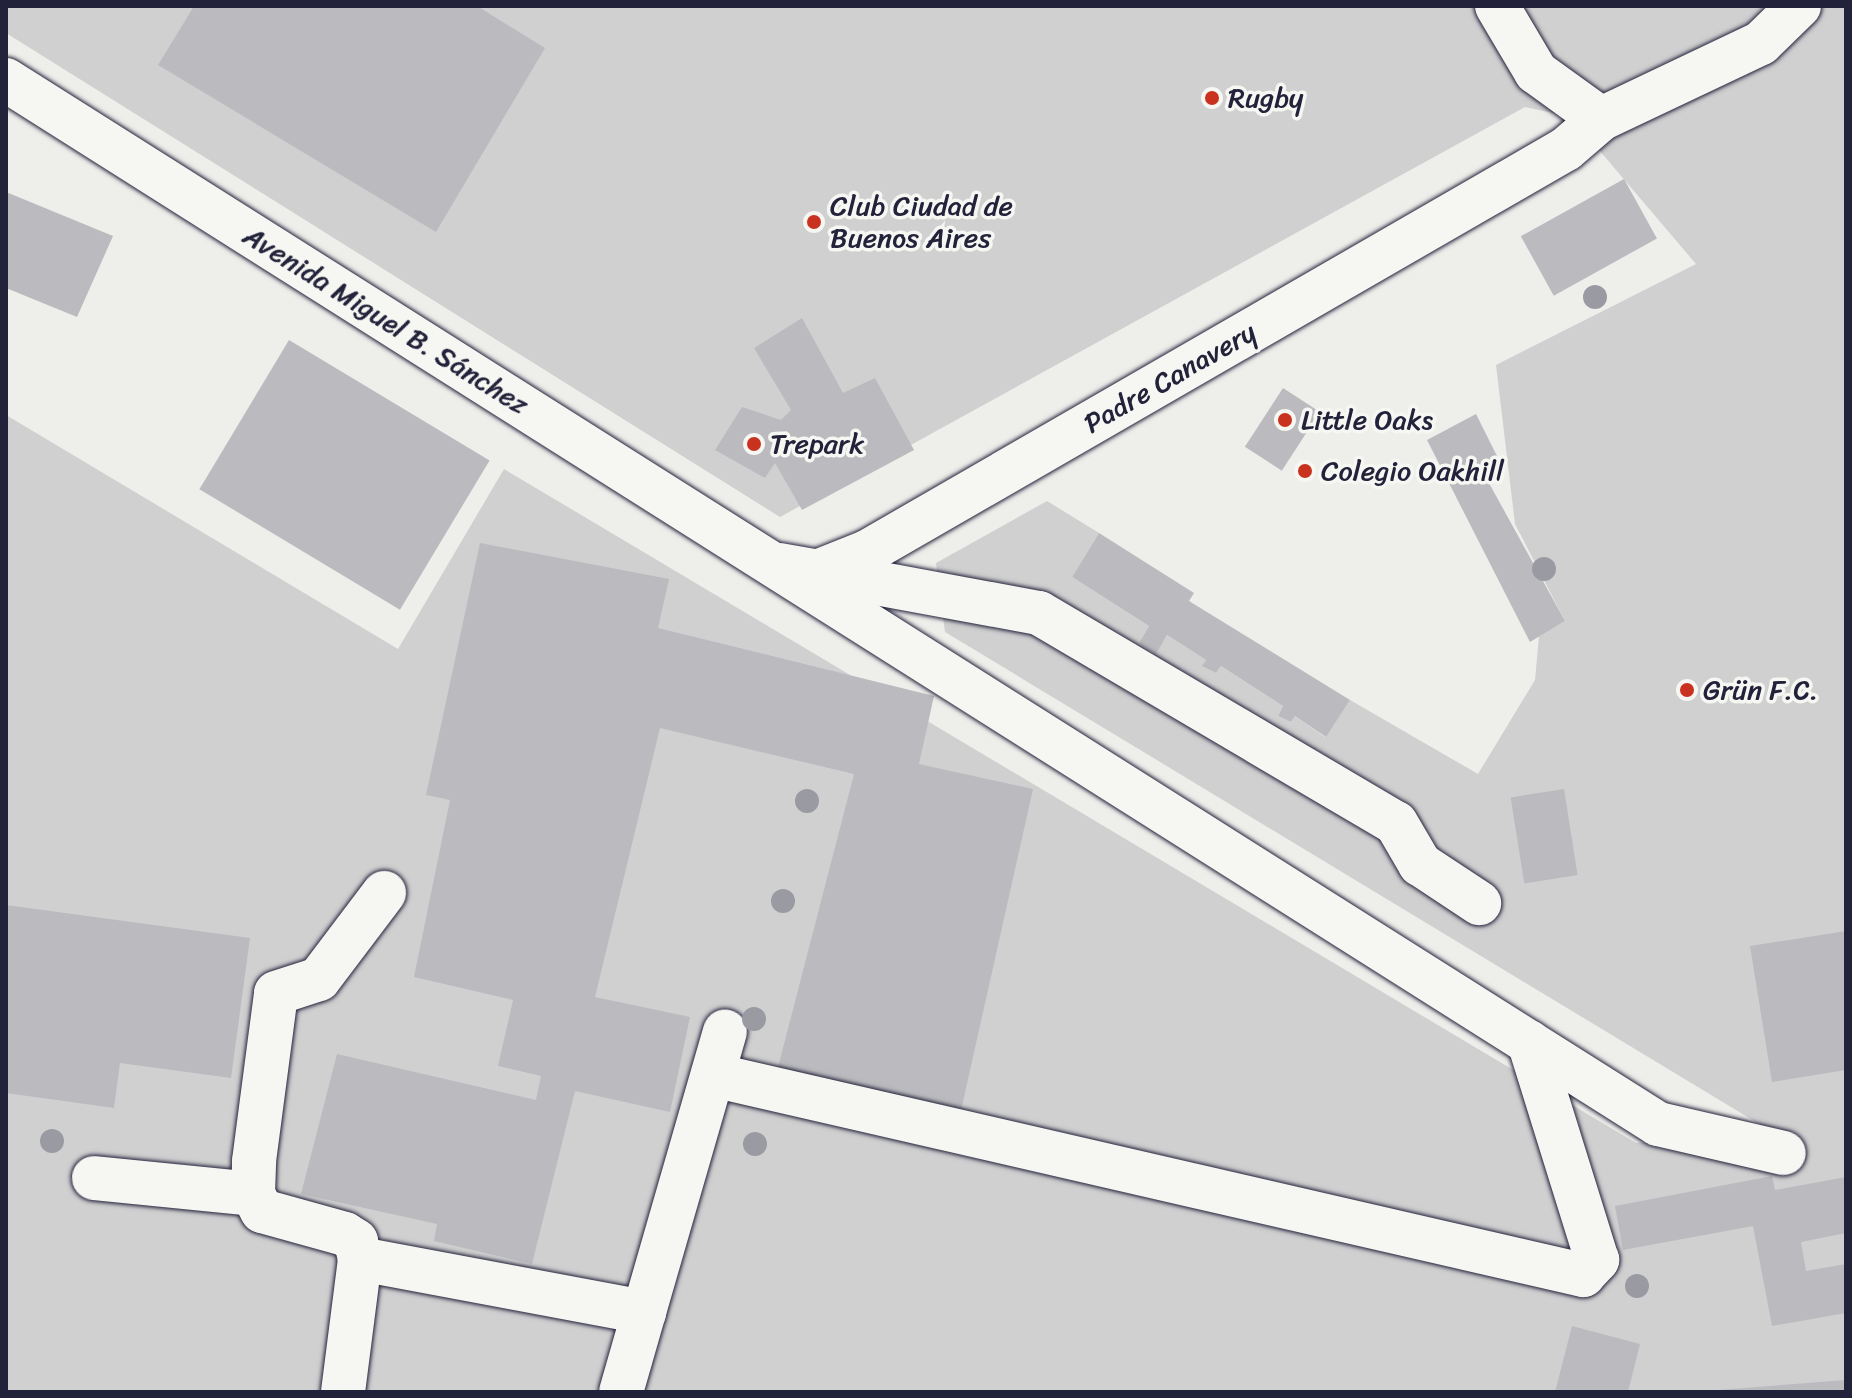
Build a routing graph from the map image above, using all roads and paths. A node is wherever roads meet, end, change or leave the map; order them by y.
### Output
1 (1497, 6) edge
2 (1799, 6) edge
3 (6, 80) edge
4 (1601, 119) junction
5 (766, 560) junction
6 (817, 572) junction
7 (384, 893) dead end
8 (1479, 903) dead end
9 (725, 1031) dead end
10 (1529, 1042) junction
11 (713, 1075) junction
12 (1784, 1153) dead end
13 (94, 1178) dead end
14 (253, 1194) junction
15 (360, 1259) junction
16 (644, 1312) junction
17 (343, 1392) edge
18 (621, 1392) edge

1 - 4 street
2 - 4 street, Padre Canavery
3 - 5 street, Avenida Miguel B. Sánchez
4 - 6 street, Padre Canavery
5 - 6 street
5 - 10 street, Avenida Miguel B. Sánchez
6 - 8 street
7 - 14 street
9 - 11 street
10 - 11 street
10 - 12 street, Avenida Miguel B. Sánchez
11 - 16 street
13 - 14 street
14 - 15 street
15 - 16 street
15 - 17 street
16 - 18 street

